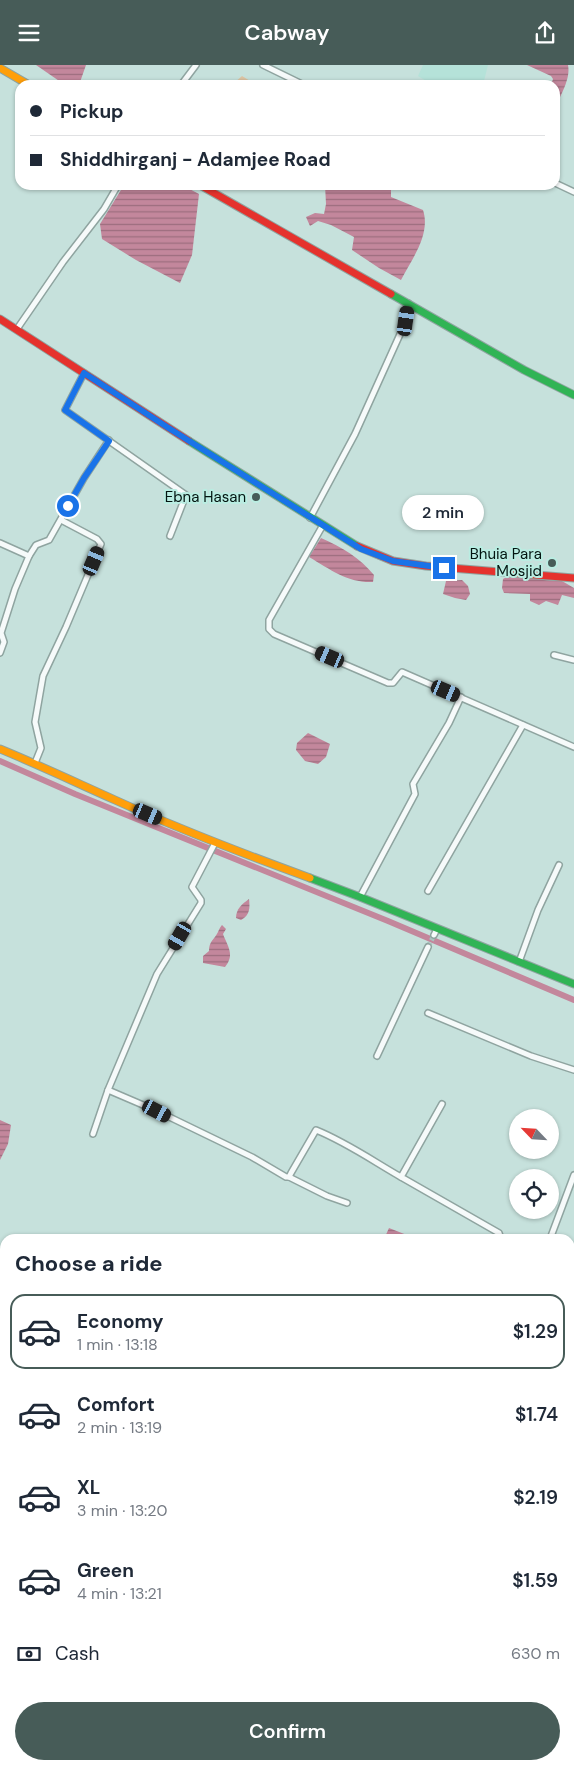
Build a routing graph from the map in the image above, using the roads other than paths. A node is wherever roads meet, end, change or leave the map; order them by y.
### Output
1 (194, 65) edge
2 (263, 65) edge
3 (0, 68) edge
4 (20, 80) edge
5 (184, 80) edge
6 (294, 80) edge
7 (560, 185) edge
8 (115, 190) edge
9 (209, 190) edge
10 (574, 192) edge
11 (408, 303) junction
12 (0, 319) edge
13 (17, 329) junction
14 (84, 373) junction
15 (574, 395) edge
16 (109, 441) junction
17 (310, 518) junction
18 (60, 520) junction
19 (323, 525) junction
20 (170, 536) dead end
21 (0, 543) edge
22 (29, 556) junction
23 (574, 578) edge
24 (0, 653) edge
25 (554, 655) dead end
26 (574, 660) edge
27 (461, 697) junction
28 (523, 725) junction
29 (574, 747) edge
30 (0, 749) edge
31 (35, 763) junction
32 (214, 845) junction
33 (559, 865) dead end
34 (428, 891) dead end
35 (360, 897) junction
36 (428, 947) tunnel mouth
37 (519, 961) junction
38 (574, 984) edge
39 (428, 1013) dead end
40 (377, 1055) dead end
41 (574, 1071) edge
42 (108, 1090) junction
43 (442, 1104) dead end
44 (93, 1133) dead end
45 (574, 1175) edge
46 (289, 1177) junction
47 (401, 1177) junction
48 (347, 1203) dead end
49 (500, 1234) edge
50 (552, 1234) edge

1 - 5 street
2 - 6 street
3 - 4 main road
7 - 10 street
8 - 13 street
9 - 11 main road
11 - 15 main road
11 - 17 street
12 - 13 main road
13 - 14 main road
14 - 16 street
14 - 17 main road
16 - 18 street
16 - 20 street
17 - 19 main road
18 - 22 street
18 - 31 street
19 - 23 main road
19 - 27 street
21 - 22 street
22 - 24 street
25 - 26 street
27 - 28 street
27 - 35 street
28 - 29 street
28 - 34 street
30 - 31 main road
31 - 32 main road
32 - 35 main road
32 - 42 street
33 - 37 street
35 - 37 main road
36 - 40 street
37 - 38 main road
39 - 41 street
42 - 44 street
42 - 46 street
43 - 47 street
45 - 50 street
46 - 47 street
46 - 48 street
47 - 49 street

